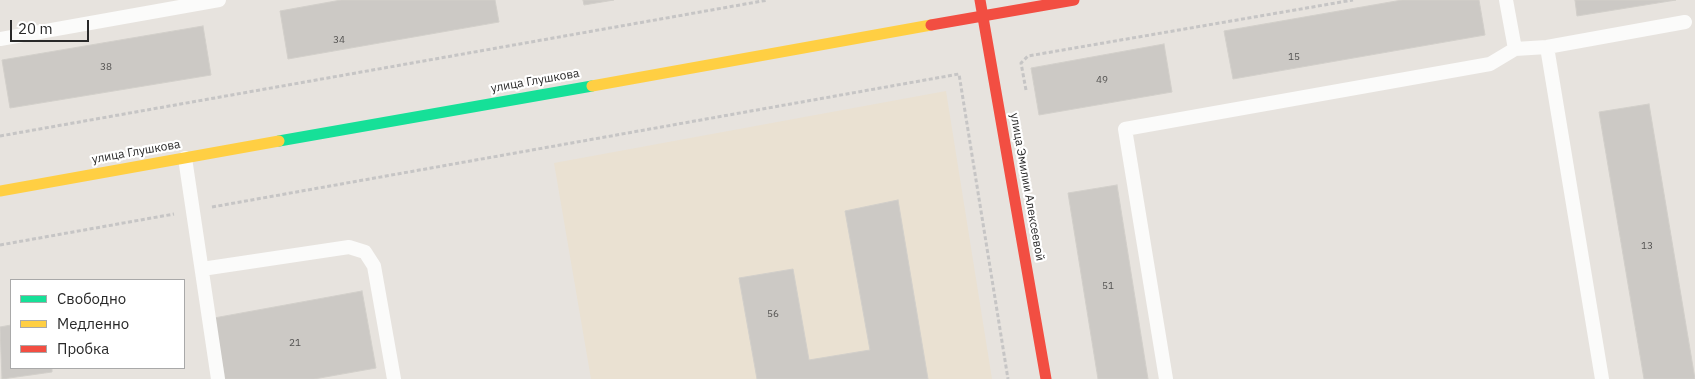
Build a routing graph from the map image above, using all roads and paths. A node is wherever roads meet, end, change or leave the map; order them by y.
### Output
1 (219, 0) edge
2 (768, 0) edge
3 (980, 0) edge
4 (1074, 0) edge
5 (1353, 0) edge
6 (1506, 0) edge
7 (983, 16) junction
8 (1685, 22) dead end
9 (0, 39) edge
10 (1547, 47) junction
11 (1515, 49) junction
12 (1021, 63) dead end
13 (0, 136) edge
14 (185, 158) junction
15 (0, 191) edge
16 (194, 211) junction
17 (0, 245) edge
18 (202, 269) junction
19 (218, 379) edge
20 (394, 379) edge
21 (1008, 379) edge
22 (1046, 379) edge
23 (1166, 379) edge
24 (1602, 379) edge

1 - 9 lane
2 - 13 path
3 - 7 street, улица Эмилии Алексеевой
4 - 7 street, улица Глушкова
5 - 12 path
6 - 11 lane
7 - 14 street, улица Глушкова
7 - 22 street, улица Эмилии Алексеевой
8 - 10 lane
10 - 11 lane
10 - 24 lane
11 - 23 lane
14 - 15 street, улица Глушкова
14 - 16 lane
16 - 17 path
16 - 18 lane
16 - 21 path
18 - 19 lane
18 - 20 lane

